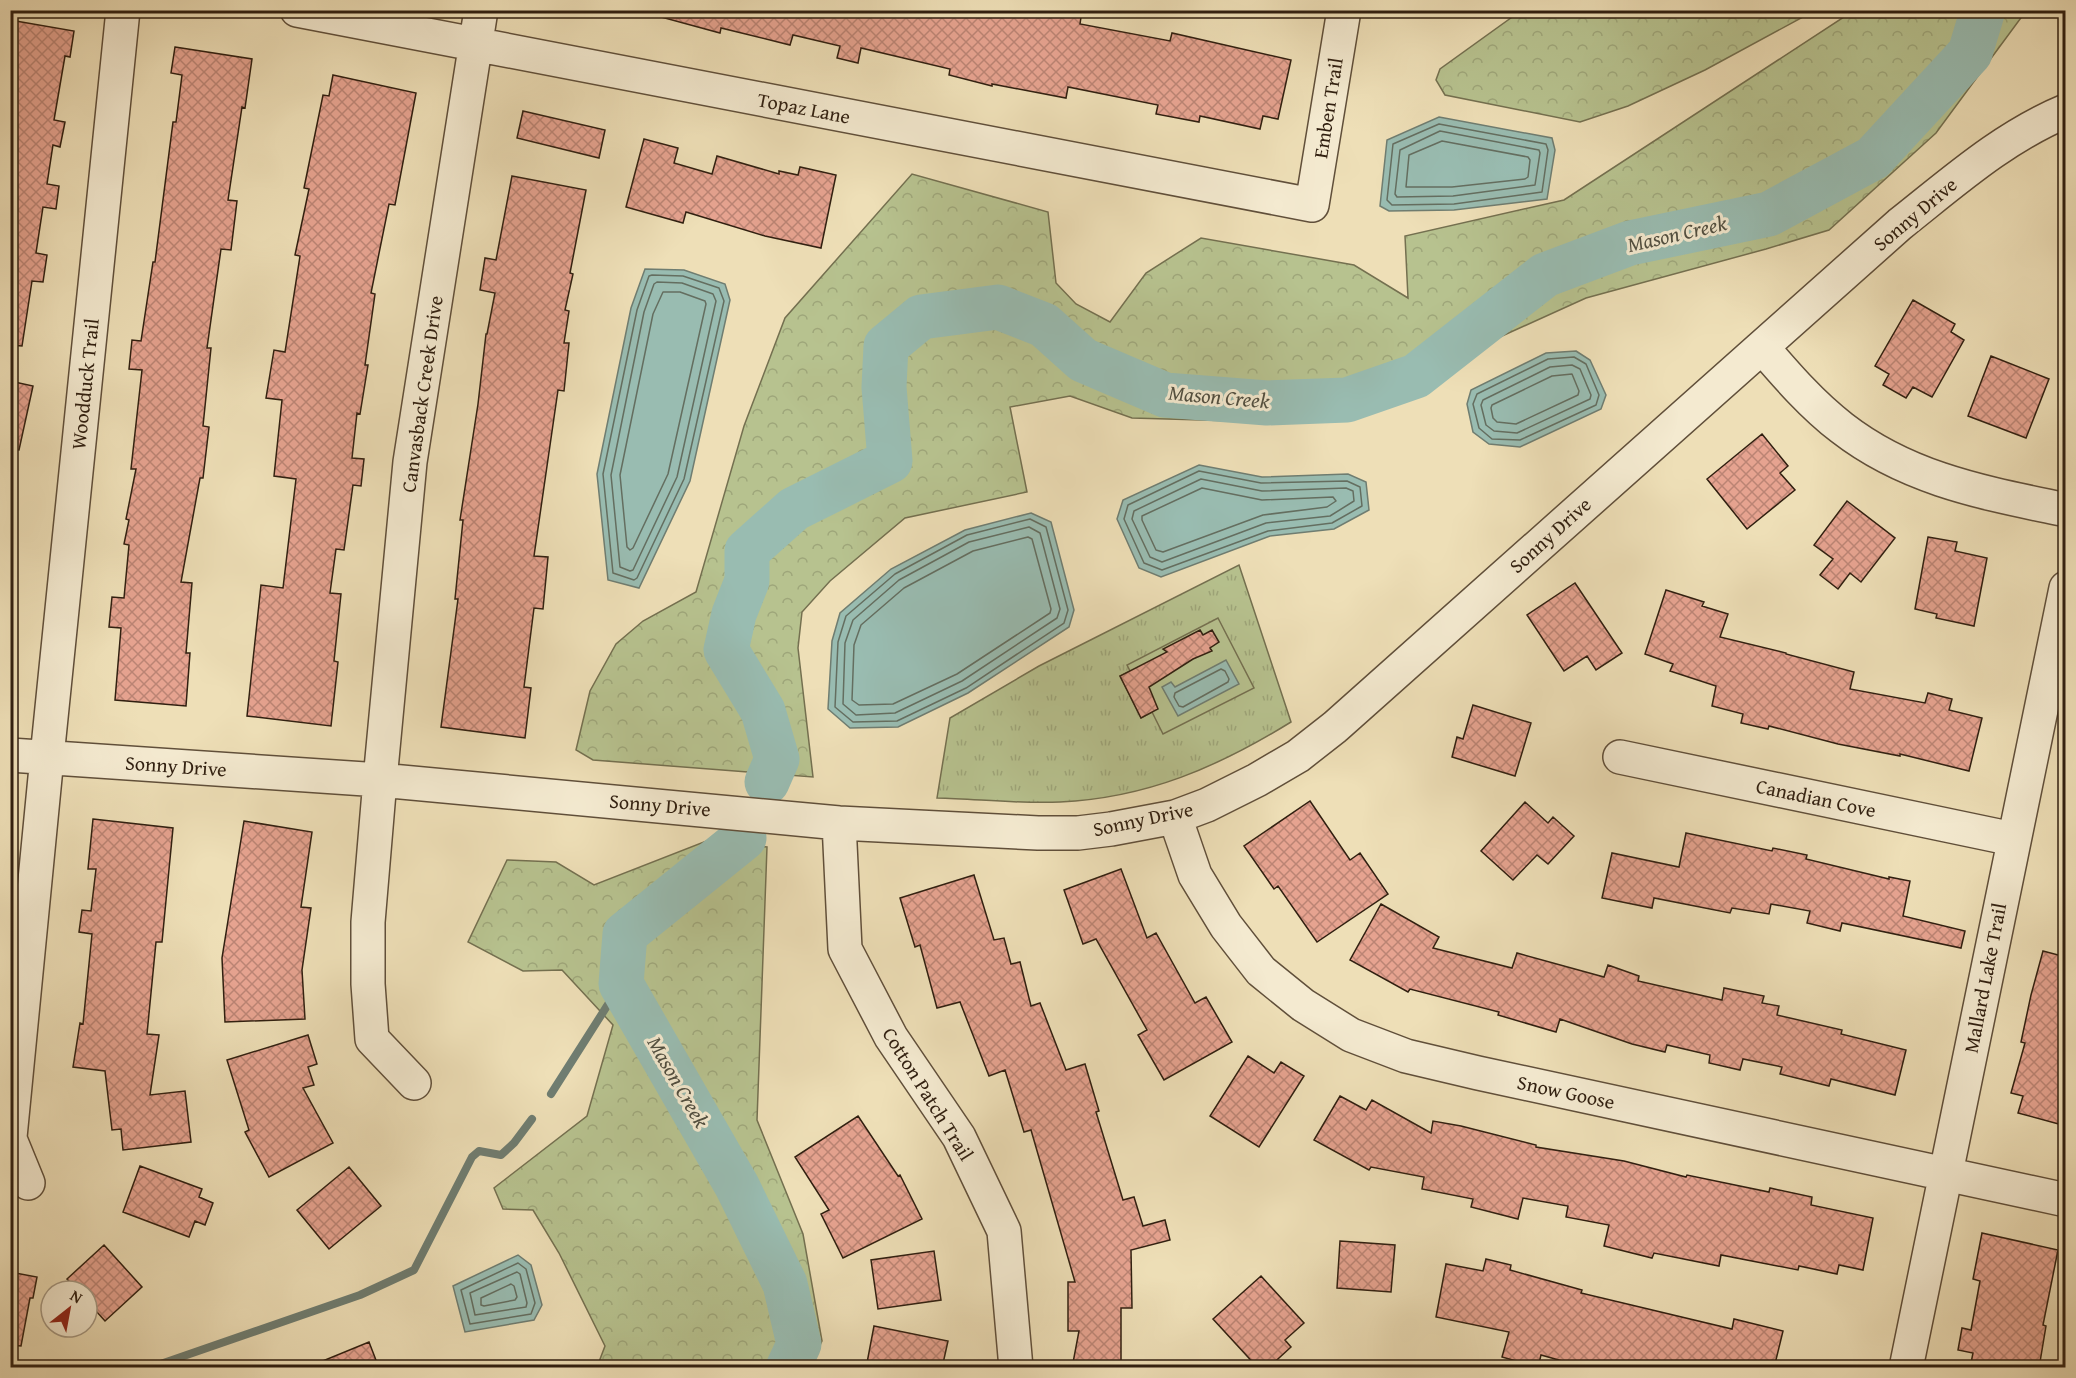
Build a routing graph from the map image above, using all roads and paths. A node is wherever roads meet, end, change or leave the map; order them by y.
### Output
1 (123, 10) edge
2 (297, 10) edge
3 (481, 10) edge
4 (1344, 10) edge
5 (475, 45) junction
6 (2066, 111) edge
7 (1312, 205) joint
8 (1762, 347) junction
9 (2066, 510) edge
10 (2066, 588) edge
11 (10, 755) edge
12 (47, 757) junction
13 (1620, 757) dead end
14 (380, 780) junction
15 (1174, 817) junction
16 (839, 823) junction
17 (2013, 839) junction
18 (414, 1083) dead end
19 (10, 1138) edge
20 (1945, 1174) junction
21 (28, 1183) dead end
22 (2066, 1200) edge
23 (1016, 1368) edge
24 (1906, 1368) edge

1 - 12 street, Woodduck Trail
2 - 5 street, Topaz Lane
3 - 5 street, Canvasback Creek Drive
4 - 7 street, Emben Trail
5 - 7 street, Topaz Lane
5 - 14 street, Canvasback Creek Drive
6 - 8 street, Sonny Drive
8 - 9 street
8 - 15 street, Sonny Drive
10 - 17 street, Mallard Lake Trail
11 - 12 street, Sonny Drive
12 - 14 street, Sonny Drive
12 - 19 street, Woodduck Trail
13 - 17 street, Canadian Cove
14 - 16 street, Sonny Drive
14 - 18 street, Canvasback Creek Drive
15 - 16 street, Sonny Drive
15 - 20 street, Snow Goose
16 - 23 street, Cotton Patch Trail
17 - 20 street, Mallard Lake Trail
19 - 21 street
20 - 22 street, Snow Goose
20 - 24 street, Mallard Lake Trail

